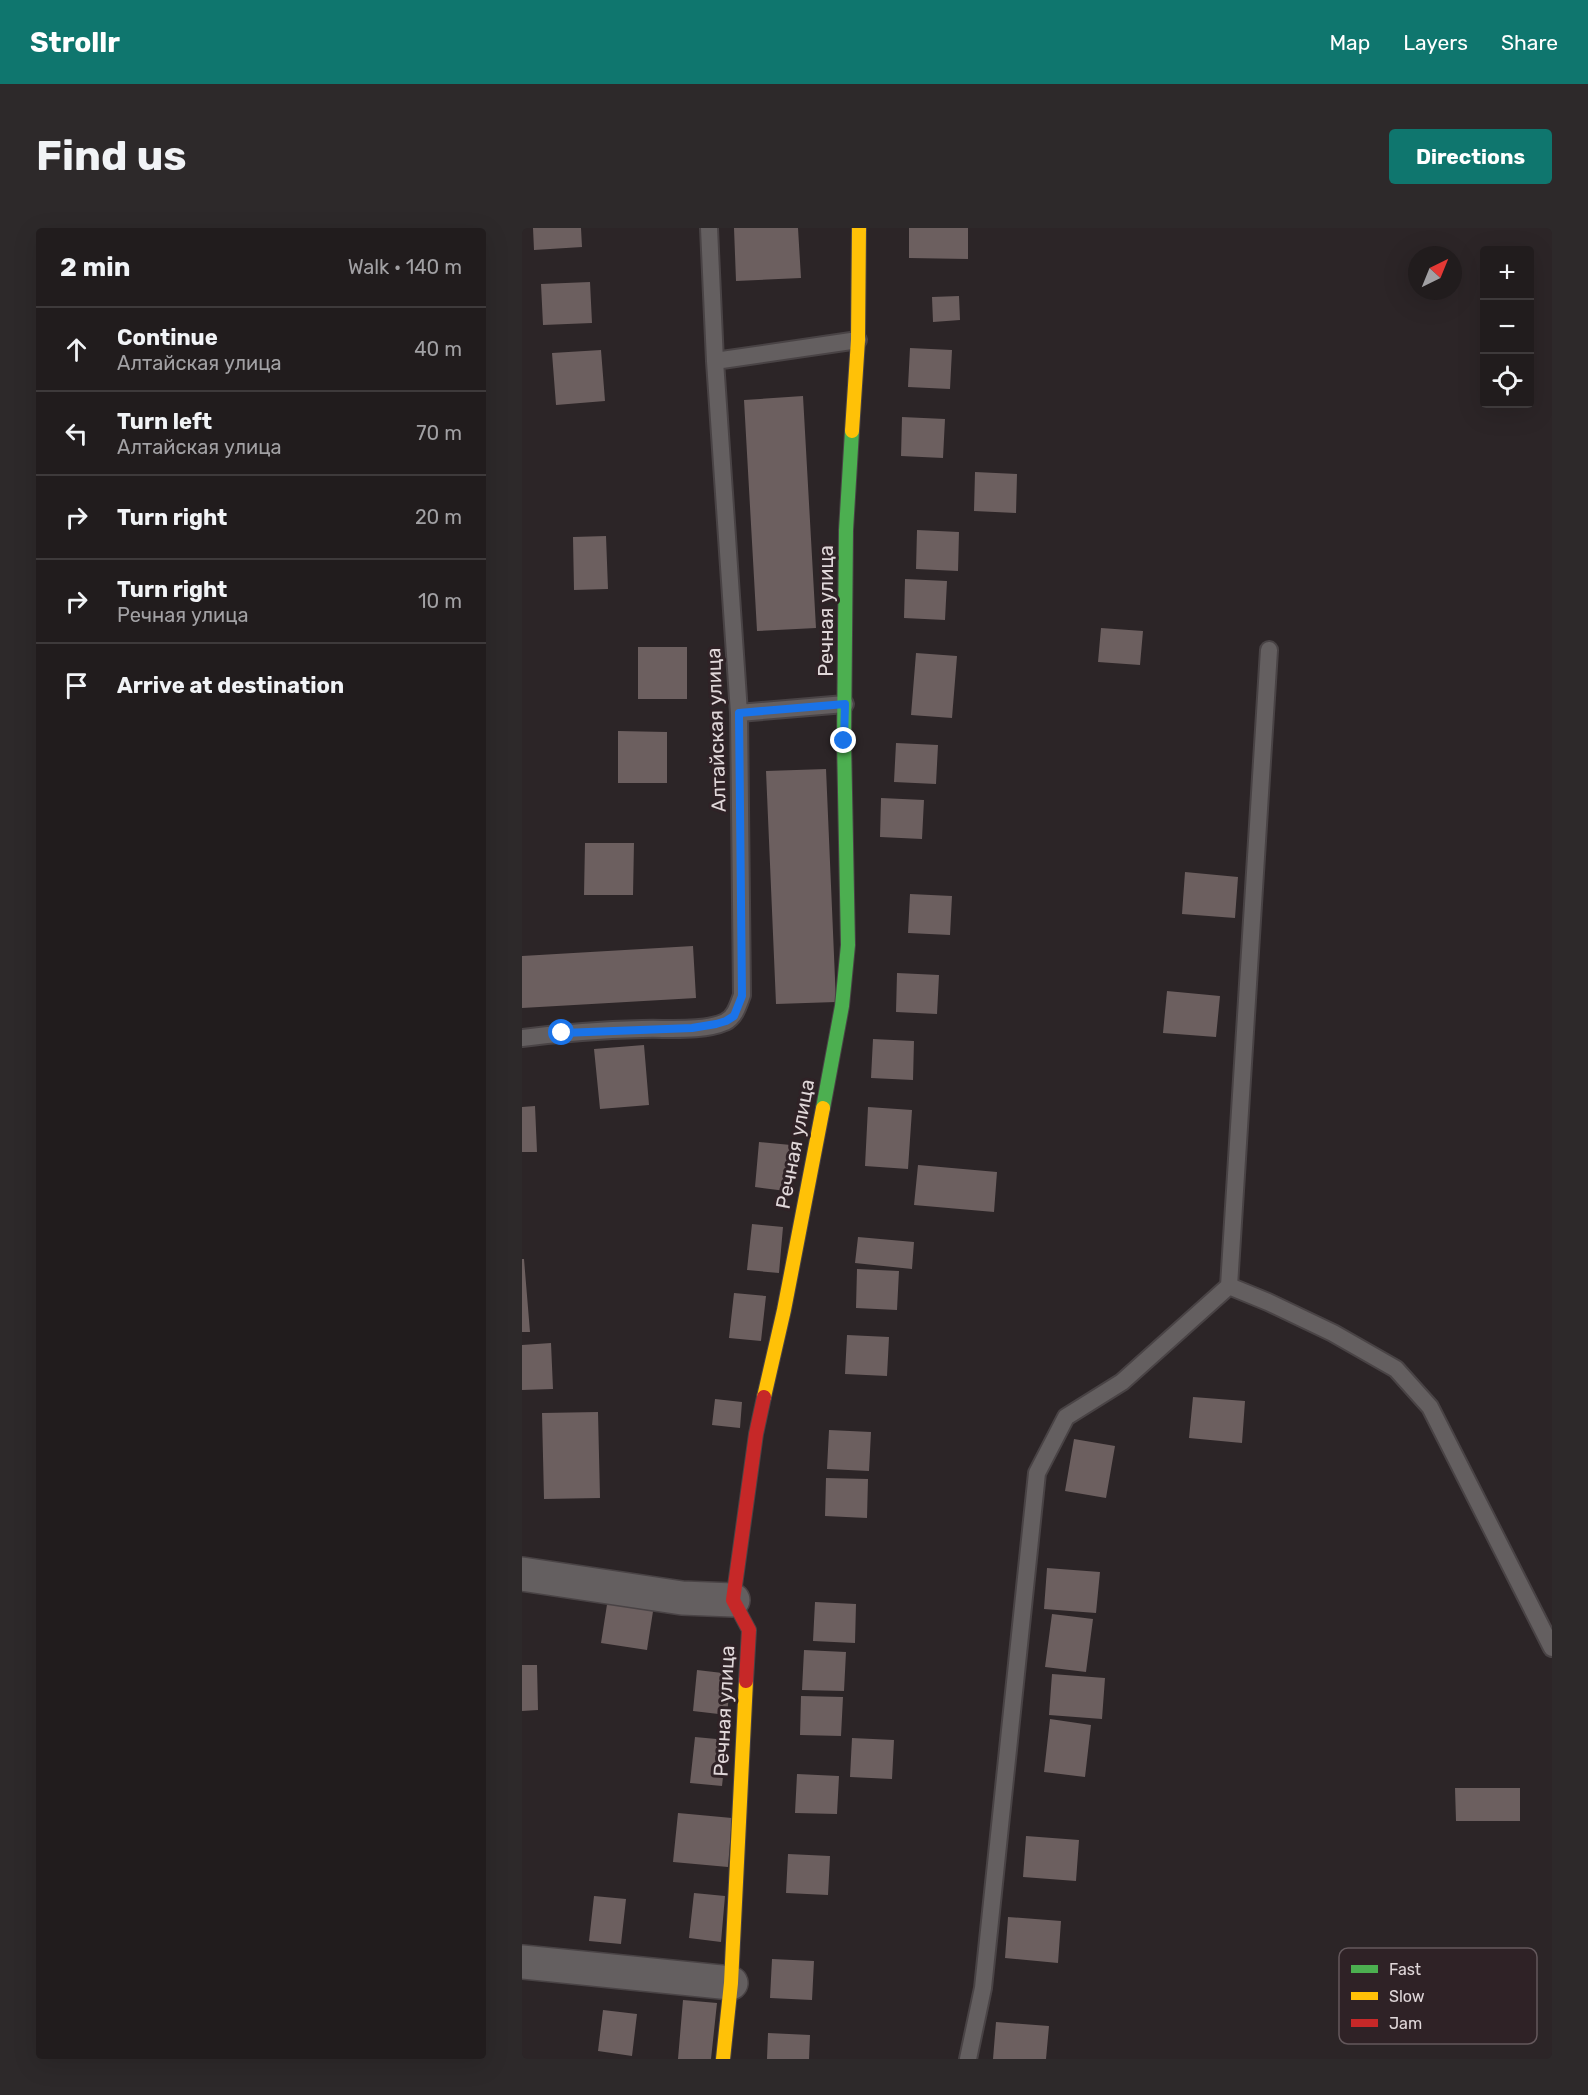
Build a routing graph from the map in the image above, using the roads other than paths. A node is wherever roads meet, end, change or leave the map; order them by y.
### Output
1 (709, 228) edge
2 (859, 228) edge
3 (858, 340) junction
4 (715, 361) junction
5 (1269, 650) dead end
6 (845, 704) junction
7 (739, 713) junction
8 (522, 1038) edge
9 (1229, 1286) junction
10 (522, 1574) edge
11 (733, 1600) junction
12 (1552, 1648) edge
13 (522, 1962) edge
14 (731, 1983) junction
15 (723, 2059) edge
16 (968, 2059) edge

1 - 4 lane, Алтайская улица
2 - 3 street, Речная улица
3 - 4 lane
3 - 6 street, Речная улица
4 - 7 lane, Алтайская улица
5 - 9 lane
6 - 7 lane
6 - 11 street, Речная улица
7 - 8 lane, Алтайская улица
9 - 12 lane
9 - 16 lane
10 - 11 street
11 - 14 street, Речная улица
13 - 14 street
14 - 15 street, Речная улица

